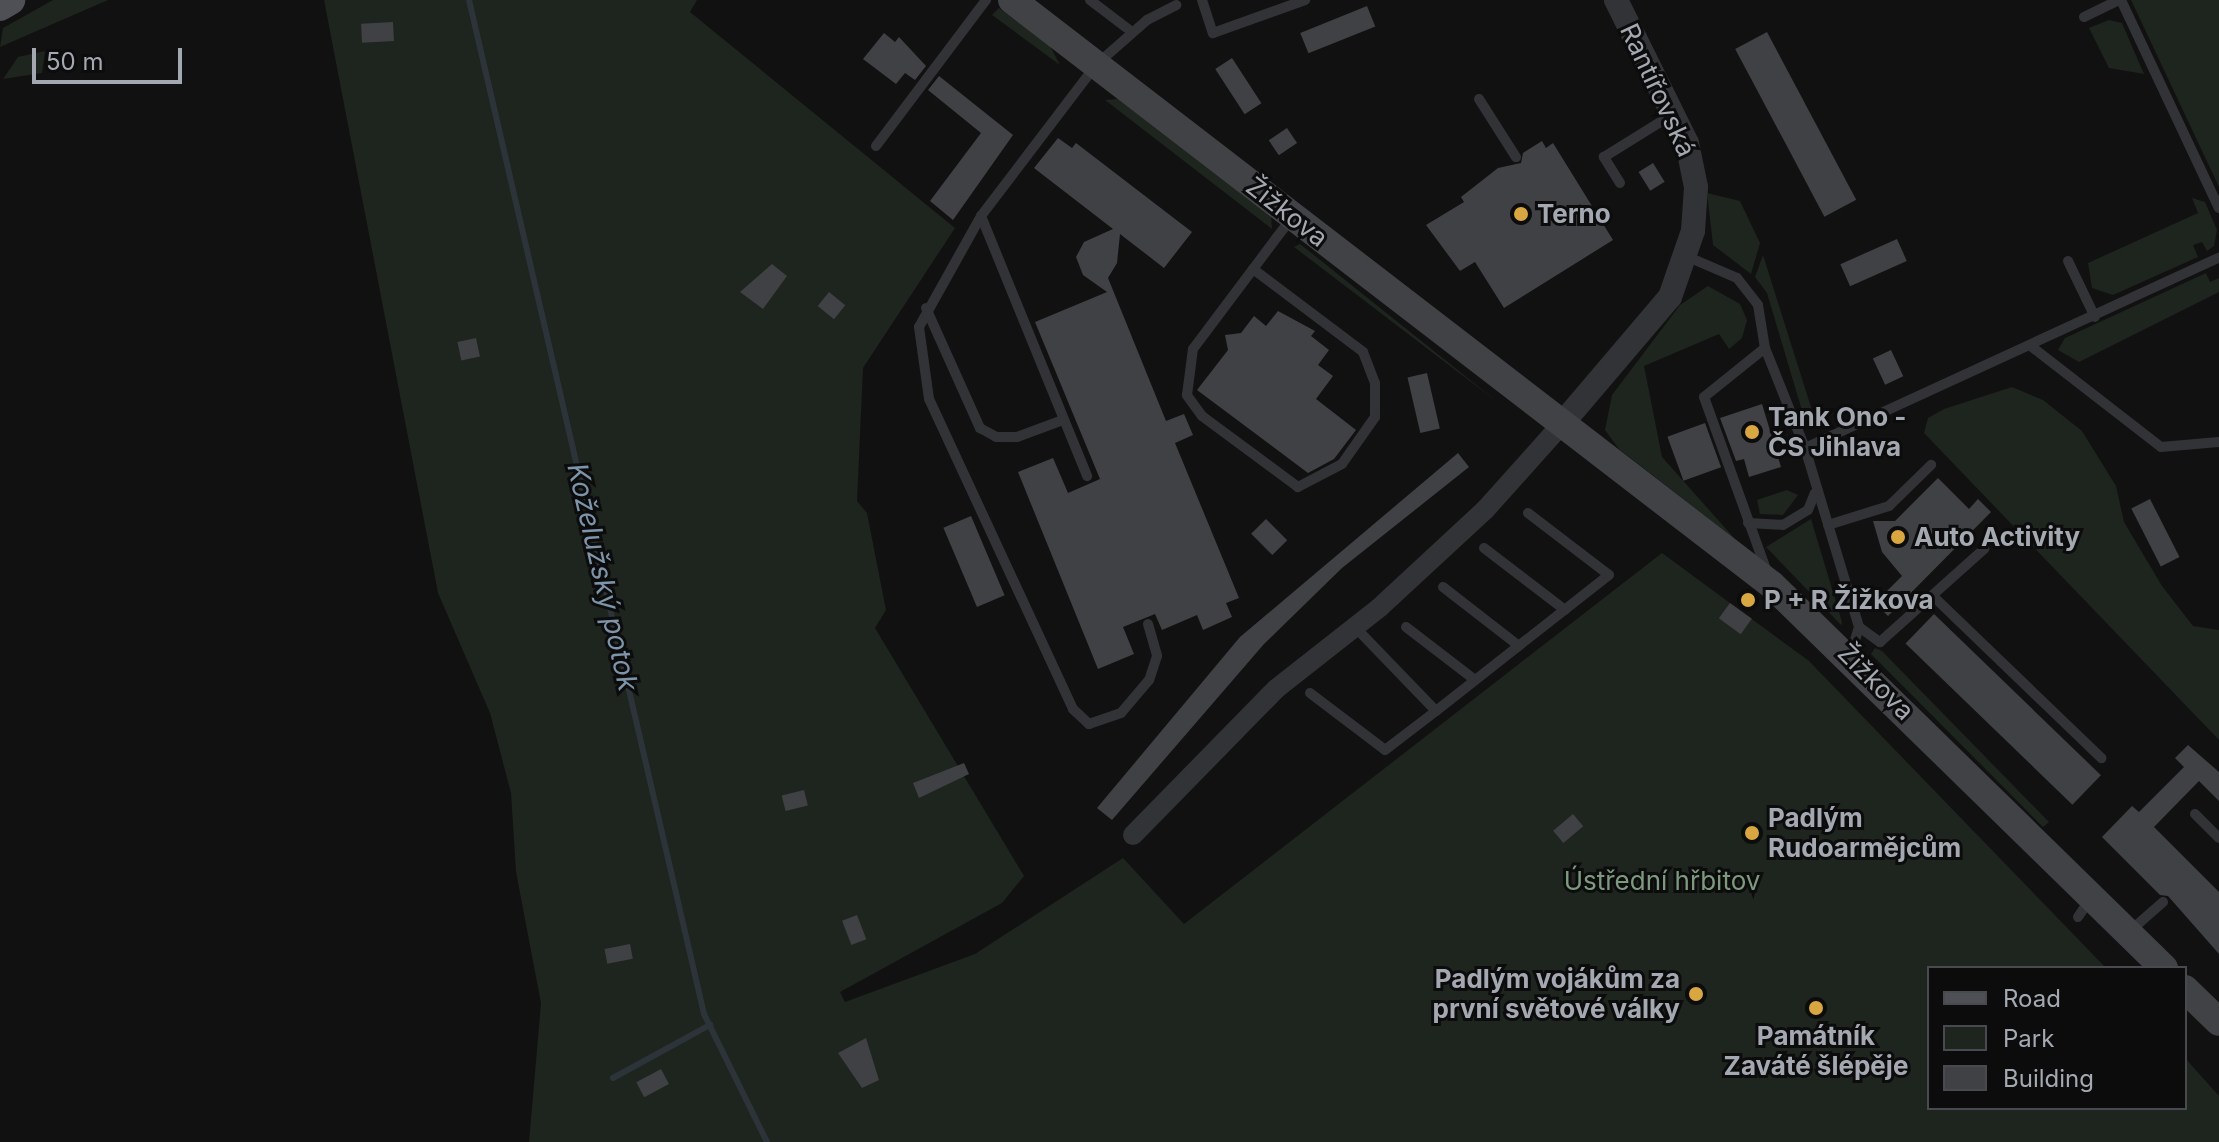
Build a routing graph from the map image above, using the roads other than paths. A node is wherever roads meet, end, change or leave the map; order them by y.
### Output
1 (10, 0) edge
2 (986, 0) edge
3 (1012, 0) edge
4 (1090, 0) edge
5 (1202, 0) edge
6 (1305, 0) edge
7 (1616, 0) edge
8 (2120, 0) edge
9 (1176, 5) dead end
10 (0, 6) edge
11 (2084, 17) dead end
12 (1132, 32) junction
13 (1097, 64) junction
14 (1479, 99) dead end
15 (1674, 113) junction
16 (876, 146) dead end
17 (1516, 157) dead end
18 (1620, 183) dead end
19 (2219, 208) edge
20 (981, 216) junction
21 (1293, 216) junction
22 (1688, 257) junction
23 (2219, 258) edge
24 (2068, 261) dead end
25 (1253, 269) junction
26 (926, 308) junction
27 (2095, 317) junction
28 (2032, 347) junction
29 (1765, 348) junction
30 (1063, 420) junction
31 (1561, 425) junction
32 (2219, 442) edge
33 (1805, 448) junction
34 (1931, 465) dead end
35 (1087, 476) dead end
36 (1815, 493) junction
37 (1528, 513) dead end
38 (1748, 523) junction
39 (1828, 525) junction
40 (1484, 548) dead end
41 (1984, 549) dead end
42 (1772, 585) junction
43 (1443, 587) dead end
44 (1935, 598) junction
45 (1565, 610) junction
46 (1148, 624) dead end
47 (1355, 627) junction
48 (1406, 627) dead end
49 (1859, 627) junction
50 (1519, 646) junction
51 (1850, 656) junction
52 (1475, 680) junction
53 (1310, 693) dead end
54 (1436, 711) junction
55 (2101, 758) dead end
56 (2195, 814) dead end
57 (1133, 835) dead end
58 (2219, 838) edge
59 (2163, 902) dead end
60 (2129, 933) junction
61 (2162, 966) edge
62 (2187, 991) edge
63 (2219, 1022) edge

1 - 10 main road
2 - 16 lane
3 - 13 main road, Žižkova
4 - 12 lane
5 - 6 lane
7 - 15 street, Rantířovská
8 - 11 lane
8 - 19 lane
9 - 12 lane
12 - 13 lane
13 - 20 lane
13 - 21 main road, Žižkova
14 - 17 lane
15 - 18 lane
15 - 22 street, Rantířovská
20 - 26 lane
20 - 30 lane
21 - 25 lane
21 - 31 main road, Žižkova
22 - 29 lane
22 - 31 street, Rantířovská
23 - 27 lane
24 - 27 lane
25 - 25 lane
26 - 30 lane
26 - 46 lane
27 - 28 lane
28 - 32 lane
28 - 33 lane
29 - 33 lane
29 - 38 lane
30 - 35 lane
31 - 42 main road, Žižkova
31 - 47 street
33 - 36 lane
34 - 39 lane
36 - 38 lane
36 - 39 lane
37 - 45 lane
38 - 42 lane
39 - 49 lane
40 - 45 lane
41 - 44 lane
42 - 51 main road, Žižkova
43 - 50 lane
44 - 49 lane
44 - 55 lane
45 - 50 lane
47 - 54 lane
47 - 57 street
48 - 52 lane
49 - 51 lane
50 - 52 lane
51 - 60 main road, Žižkova
52 - 54 lane
53 - 54 lane
56 - 58 lane
59 - 60 lane
60 - 61 main road, Žižkova
62 - 63 main road

